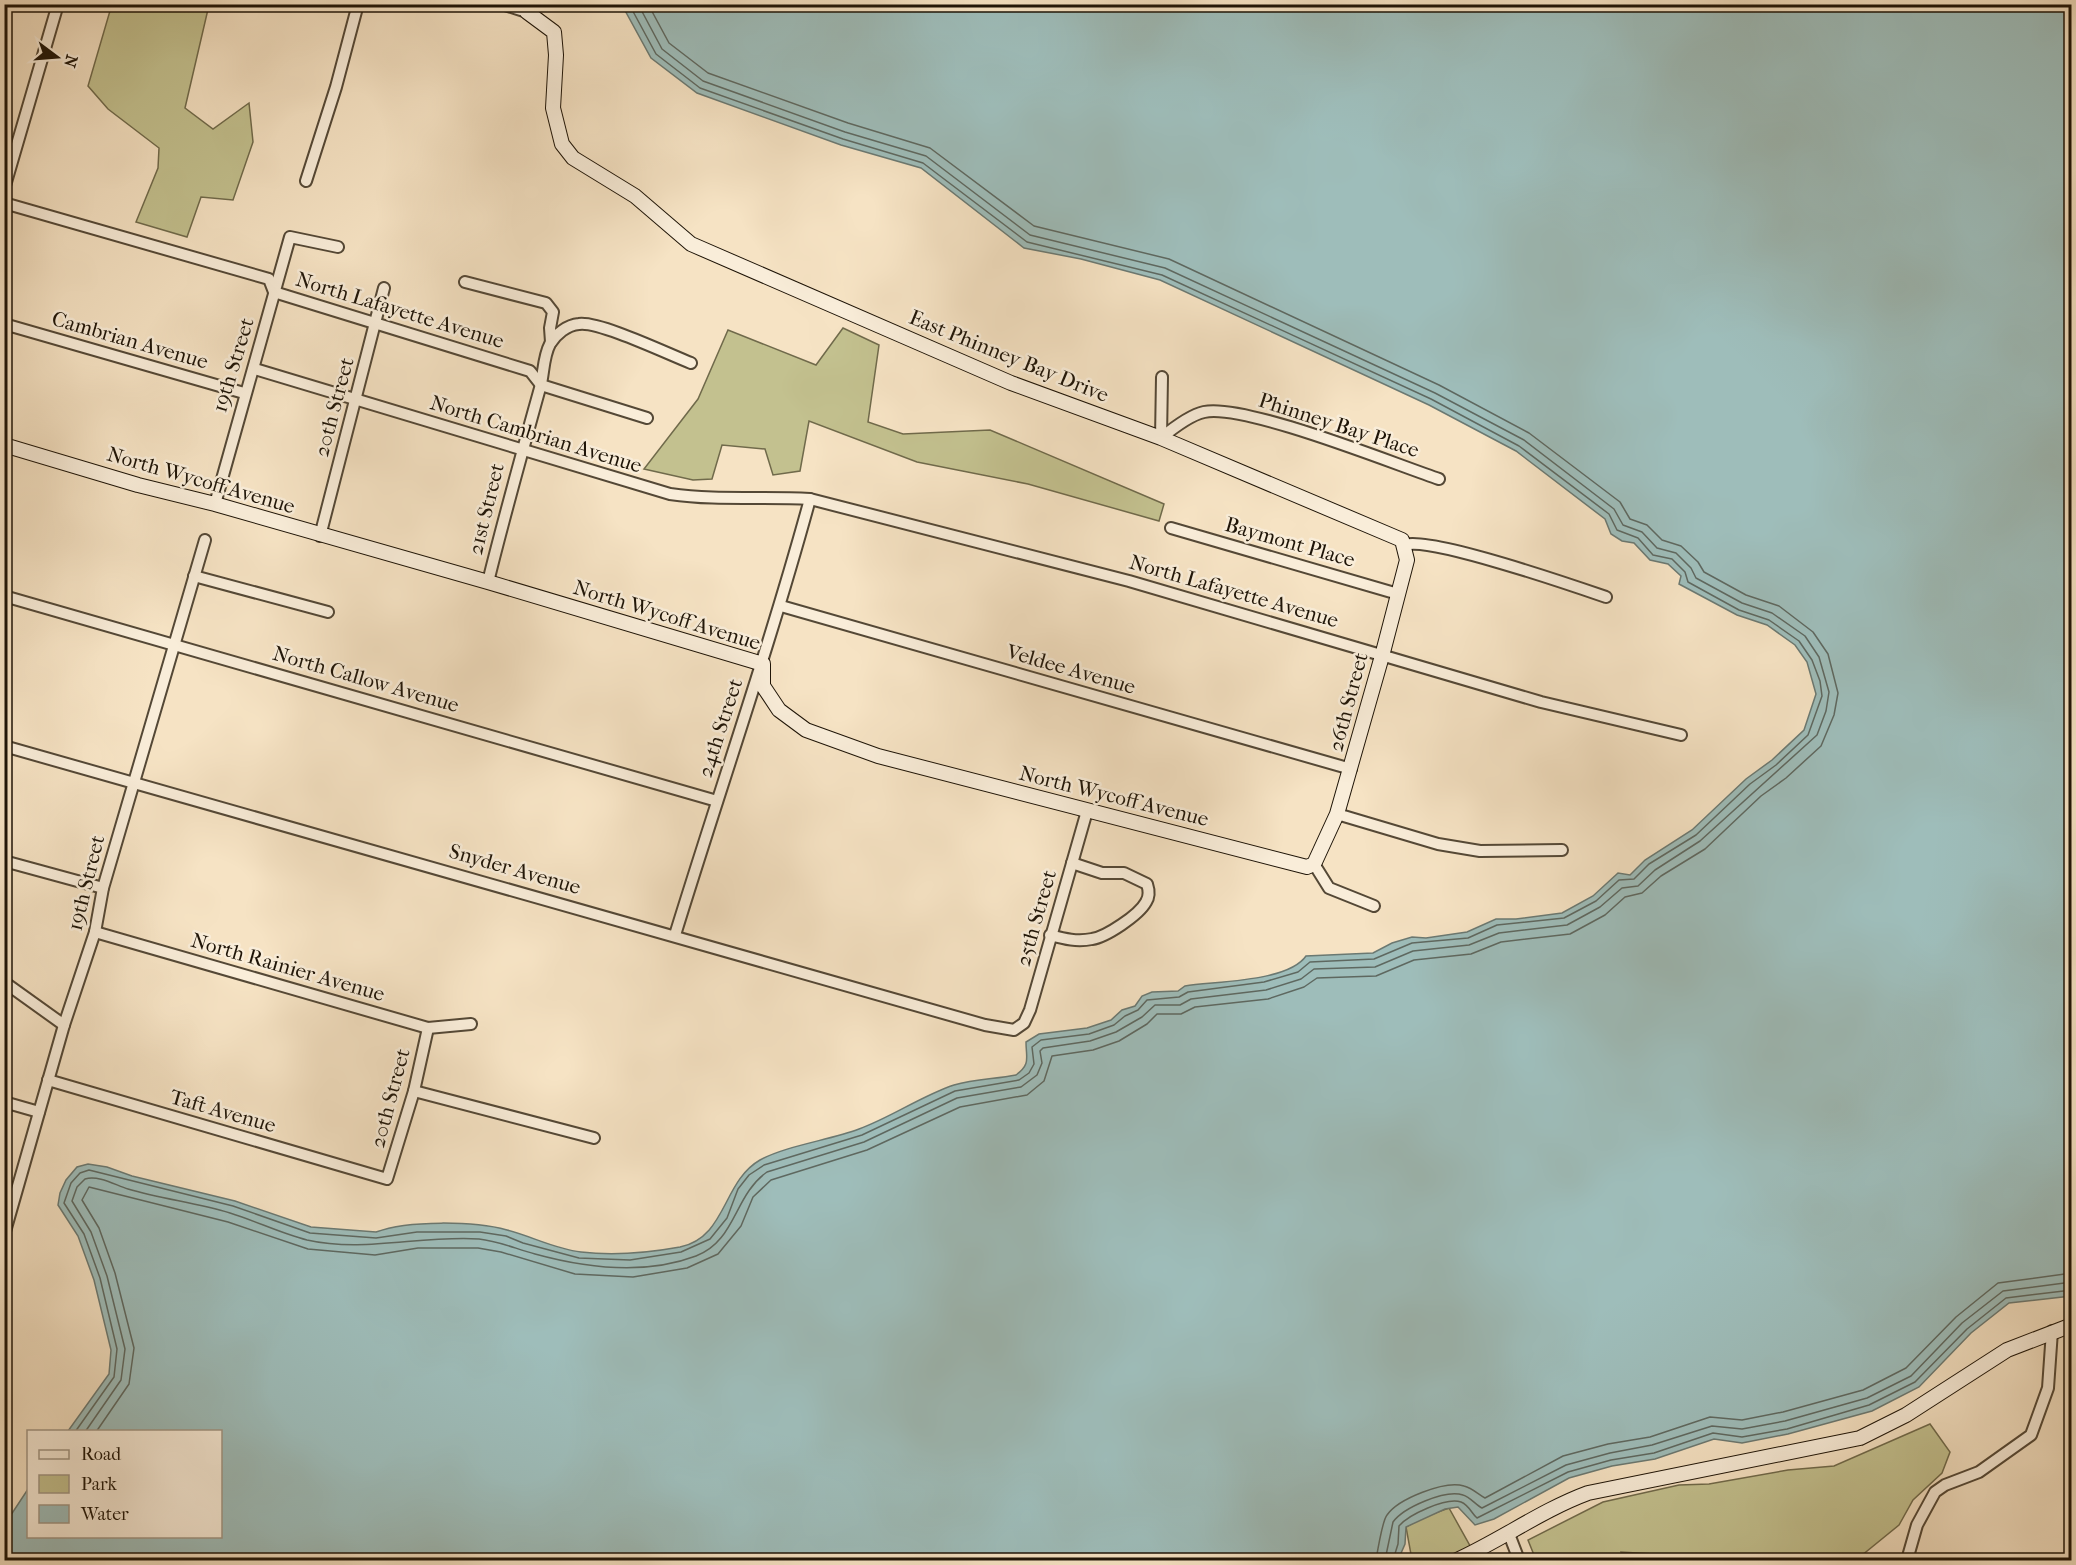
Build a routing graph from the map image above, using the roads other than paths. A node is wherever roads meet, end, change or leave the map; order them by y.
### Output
1 (58, 4) edge
2 (358, 4) edge
3 (502, 4) edge
4 (530, 8) edge
5 (306, 181) dead end
6 (4, 189) edge
7 (4, 203) edge
8 (338, 247) dead end
9 (465, 282) dead end
10 (384, 288) dead end
11 (274, 292) junction
12 (376, 322) junction
13 (4, 324) edge
14 (551, 342) junction
15 (691, 363) dead end
16 (255, 369) junction
17 (1162, 377) dead end
18 (541, 385) junction
19 (244, 393) junction
20 (357, 401) junction
21 (647, 418) dead end
22 (1161, 438) junction
23 (4, 445) edge
24 (522, 448) junction
25 (1439, 479) dead end
26 (810, 499) junction
27 (215, 504) junction
28 (1171, 528) dead end
29 (320, 536) junction
30 (205, 540) dead end
31 (1405, 545) junction
32 (194, 576) junction
33 (488, 582) junction
34 (1398, 594) junction
35 (4, 596) edge
36 (1606, 597) dead end
37 (781, 606) junction
38 (328, 612) dead end
39 (175, 644) junction
40 (1382, 656) junction
41 (763, 664) junction
42 (1681, 735) dead end
43 (4, 746) edge
44 (1351, 769) junction
45 (132, 783) junction
46 (717, 801) junction
47 (1087, 812) junction
48 (1337, 814) junction
49 (1562, 850) dead end
50 (4, 861) edge
51 (1072, 863) junction
52 (1314, 864) junction
53 (103, 888) junction
54 (1374, 906) dead end
55 (95, 932) junction
56 (675, 935) junction
57 (1050, 935) junction
58 (4, 982) edge
59 (471, 1024) dead end
60 (64, 1025) junction
61 (428, 1028) junction
62 (1014, 1030) joint
63 (48, 1080) junction
64 (414, 1091) junction
65 (4, 1102) edge
66 (39, 1112) junction
67 (594, 1138) dead end
68 (387, 1179) joint
69 (5, 1227) edge
70 (2072, 1325) edge
71 (2052, 1331) junction
72 (1509, 1534) junction
73 (1456, 1560) edge
74 (1519, 1560) edge
75 (1907, 1560) edge

1 - 6 street
2 - 5 street
3 - 4 street
4 - 22 street, East Phinney Bay Drive
7 - 11 street, North Lafayette Avenue
8 - 11 street, 19th Street
9 - 14 street, 21st Street
10 - 12 street, 20th Street
11 - 12 street, North Lafayette Avenue
11 - 16 street, 19th Street
12 - 18 street, North Lafayette Avenue
12 - 20 street, 20th Street
13 - 19 street, Cambrian Avenue
14 - 15 street
14 - 18 street, 21st Street
16 - 19 street, 19th Street
16 - 20 street, North Cambrian Avenue
17 - 22 street
18 - 21 street, North Lafayette Avenue
18 - 24 street, 21st Street
19 - 27 street, 19th Street
20 - 24 street, North Cambrian Avenue
20 - 29 street, 20th Street
22 - 25 street, Phinney Bay Place
22 - 31 street, East Phinney Bay Drive
23 - 27 street, North Wycoff Avenue
24 - 26 street, North Cambrian Avenue
24 - 33 street, 21st Street
26 - 37 street, 24th Street
26 - 40 street, North Lafayette Avenue
27 - 29 street, North Wycoff Avenue
28 - 34 street, Baymont Place
29 - 33 street, North Wycoff Avenue
30 - 32 street, 19th Street
31 - 34 street, 26th Street
31 - 36 street
32 - 38 street
32 - 39 street, 19th Street
33 - 41 street, North Wycoff Avenue
34 - 40 street, 26th Street
35 - 39 street, North Callow Avenue
37 - 41 street, 24th Street
37 - 44 street, Veldee Avenue
39 - 45 street, 19th Street
39 - 46 street, North Callow Avenue
40 - 42 street, North Lafayette Avenue
40 - 44 street, 26th Street
41 - 46 street, 24th Street
41 - 47 street, North Wycoff Avenue
43 - 45 street, Snyder Avenue
44 - 48 street, 26th Street
45 - 53 street, 19th Street
45 - 56 street, Snyder Avenue
46 - 56 street, 24th Street
47 - 51 street, 25th Street
47 - 52 street, North Wycoff Avenue
48 - 49 street
48 - 52 street, 26th Street
50 - 53 street
51 - 57 street, 25th Street
51 - 57 street
52 - 54 street
53 - 55 street, 19th Street
55 - 60 street, 19th Street
55 - 61 street, North Rainier Avenue
56 - 62 street, Snyder Avenue
57 - 62 street, 25th Street
58 - 60 street
59 - 61 street, North Rainier Avenue
60 - 63 street, 19th Street
61 - 64 street, 20th Street
63 - 66 street, 19th Street
63 - 68 street, Taft Avenue
64 - 67 street
64 - 68 street, 20th Street
65 - 66 street
66 - 69 street, 19th Street
70 - 71 street
71 - 72 street
71 - 75 street
72 - 73 street
72 - 74 street

